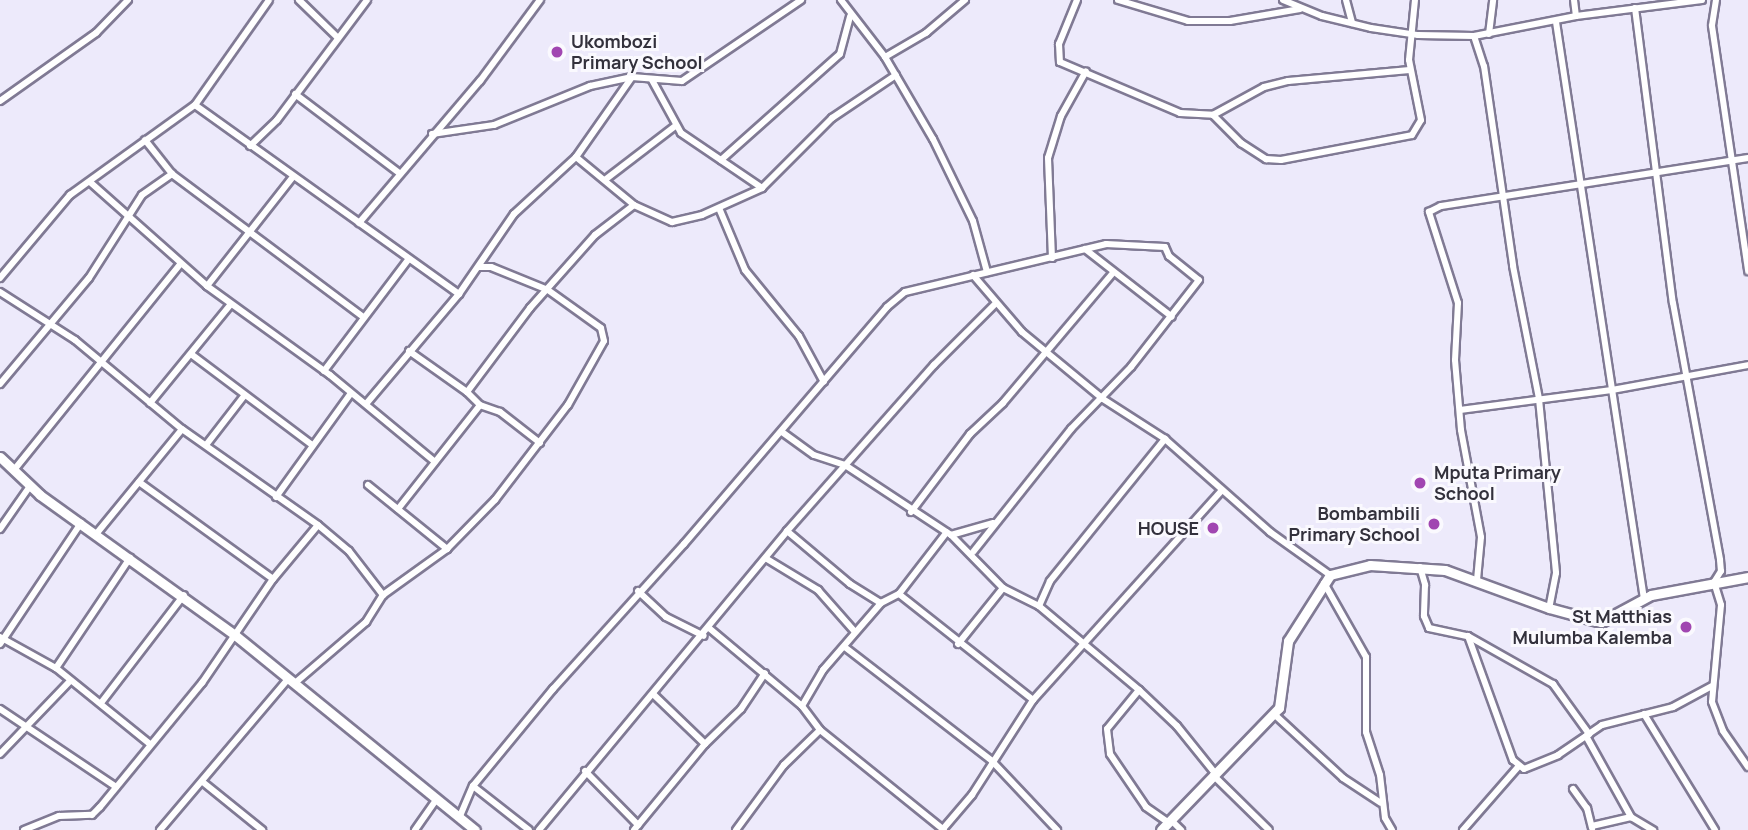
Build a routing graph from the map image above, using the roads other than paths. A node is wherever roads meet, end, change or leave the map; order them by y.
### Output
1 (269, 0) edge
2 (299, 0) edge
3 (367, 0) edge
4 (540, 0) edge
5 (800, 0) edge
6 (841, 0) edge
7 (965, 0) edge
8 (1077, 0) edge
9 (1118, 0) edge
10 (1283, 0) edge
11 (1346, 0) edge
12 (1415, 0) edge
13 (1493, 0) edge
14 (1574, 0) edge
15 (1702, 0) edge
16 (1716, 0) edge
17 (1666, 1) edge
18 (124, 2) edge
19 (1635, 8) junction
20 (1300, 9) junction
21 (850, 16) junction
22 (1576, 16) junction
23 (1556, 22) junction
24 (1352, 23) junction
25 (1489, 34) junction
26 (1412, 35) junction
27 (1474, 36) junction
28 (338, 38) junction
29 (885, 57) junction
30 (1410, 70) junction
31 (1086, 71) junction
32 (896, 75) junction
33 (632, 77) junction
34 (652, 80) junction
35 (295, 94) junction
36 (0, 102) edge
37 (195, 105) junction
38 (1213, 115) junction
39 (674, 127) junction
40 (432, 134) junction
41 (145, 140) junction
42 (250, 146) junction
43 (576, 157) junction
44 (1748, 159) edge
45 (721, 160) junction
46 (1731, 161) junction
47 (399, 173) junction
48 (172, 174) junction
49 (1656, 174) junction
50 (292, 178) junction
51 (606, 178) junction
52 (90, 182) junction
53 (1582, 185) junction
54 (762, 188) junction
55 (1505, 197) junction
56 (634, 205) junction
57 (719, 208) junction
58 (128, 219) junction
59 (359, 223) junction
60 (251, 231) junction
61 (1085, 249) junction
62 (1052, 258) junction
63 (408, 260) junction
64 (180, 264) junction
65 (480, 267) junction
66 (1748, 271) edge
67 (987, 272) junction
68 (1112, 274) junction
69 (973, 275) junction
70 (0, 278) edge
71 (207, 286) junction
72 (548, 290) junction
73 (0, 292) edge
74 (459, 295) junction
75 (231, 304) junction
76 (995, 304) junction
77 (362, 316) junction
78 (1172, 317) junction
79 (48, 326) junction
80 (1045, 348) junction
81 (409, 351) junction
82 (191, 354) junction
83 (102, 362) junction
84 (1748, 365) edge
85 (324, 371) junction
86 (1686, 374) junction
87 (824, 382) junction
88 (0, 384) edge
89 (1612, 390) junction
90 (467, 392) junction
91 (351, 393) junction
92 (244, 396) junction
93 (1103, 399) junction
94 (1539, 399) junction
95 (150, 403) junction
96 (366, 404) junction
97 (480, 405) junction
98 (1460, 410) junction
99 (182, 429) junction
100 (782, 432) junction
101 (1165, 439) junction
102 (540, 443) junction
103 (312, 444) junction
104 (206, 445) junction
105 (0, 457) edge
106 (435, 462) junction
107 (845, 465) junction
108 (14, 470) junction
109 (139, 482) junction
110 (368, 485) dead end
111 (30, 486) junction
112 (1221, 491) junction
113 (276, 497) junction
114 (398, 509) junction
115 (911, 512) junction
116 (1002, 514) junction
117 (80, 523) junction
118 (318, 525) junction
119 (0, 528) edge
120 (788, 531) junction
121 (97, 533) junction
122 (949, 534) junction
123 (447, 549) junction
124 (973, 552) junction
125 (131, 557) junction
126 (767, 559) junction
127 (1419, 566) junction
128 (1748, 577) edge
129 (1326, 578) junction
130 (273, 579) junction
131 (1478, 580) junction
132 (1714, 582) junction
133 (1003, 588) junction
134 (638, 591) junction
135 (899, 594) junction
136 (383, 595) junction
137 (184, 596) junction
138 (1644, 599) junction
139 (881, 603) junction
140 (1039, 606) junction
141 (1549, 608) junction
142 (709, 628) junction
143 (855, 632) junction
144 (235, 635) junction
145 (704, 636) junction
146 (1468, 636) junction
147 (1, 640) edge
148 (958, 644) junction
149 (1085, 645) junction
150 (846, 648) junction
151 (56, 668) junction
152 (765, 673) junction
153 (292, 680) junction
154 (70, 681) junction
155 (1712, 686) junction
156 (1139, 690) junction
157 (653, 695) junction
158 (1033, 700) junction
159 (101, 703) junction
160 (802, 706) junction
161 (0, 709) edge
162 (1274, 714) junction
163 (1644, 714) junction
164 (26, 729) junction
165 (820, 730) junction
166 (1588, 735) junction
167 (150, 744) junction
168 (705, 744) junction
169 (0, 754) edge
170 (992, 761) junction
171 (1518, 767) junction
172 (1748, 767) edge
173 (584, 771) junction
174 (1213, 773) junction
175 (204, 783) junction
176 (116, 786) junction
177 (473, 786) junction
178 (1573, 789) dead end
179 (437, 799) junction
180 (1381, 803) junction
181 (460, 816) junction
182 (1631, 817) junction
183 (1167, 825) edge
184 (636, 828) edge
185 (1592, 828) edge
186 (943, 829) edge
187 (24, 830) edge
188 (160, 830) edge
189 (262, 830) edge
190 (415, 830) edge
191 (475, 830) edge
192 (529, 830) edge
193 (539, 830) edge
194 (736, 830) edge
195 (1057, 830) edge
196 (1181, 830) edge
197 (1269, 830) edge
198 (1392, 830) edge
199 (1463, 830) edge
200 (1653, 830) edge
201 (1715, 830) edge

1 - 37 street
2 - 28 street
3 - 28 street
4 - 40 street
5 - 34 street
6 - 21 street
7 - 29 street
8 - 31 street
9 - 20 street
10 - 20 street
11 - 24 street
12 - 26 street
13 - 25 street
14 - 22 street
15 - 17 street
16 - 46 street
17 - 19 street
18 - 36 street
19 - 22 street
19 - 49 street
20 - 24 street
21 - 29 street
21 - 45 street
22 - 23 street
23 - 25 street
23 - 53 street
24 - 26 street
25 - 27 street
26 - 27 street
26 - 30 street
27 - 55 street
28 - 35 street
29 - 32 street
30 - 38 street
30 - 38 street
31 - 38 street
31 - 62 street
32 - 54 street
32 - 67 street
33 - 34 street
33 - 40 street
33 - 43 street
34 - 39 street
35 - 42 street
35 - 47 street
37 - 41 street
37 - 42 street
39 - 45 street
39 - 51 street
40 - 47 street
41 - 48 street
41 - 52 street
42 - 50 street
43 - 51 street
43 - 65 street
44 - 46 street
45 - 54 street
46 - 49 street
46 - 66 street
47 - 59 street
48 - 58 street
48 - 60 street
49 - 53 street
49 - 86 street
50 - 59 street
50 - 60 street
51 - 56 street
52 - 58 street
52 - 70 street
53 - 55 street
53 - 89 street
54 - 57 street
55 - 94 street
55 - 98 street
56 - 57 street
56 - 72 street
57 - 87 street
58 - 64 street
58 - 79 street
59 - 63 street
60 - 71 street
60 - 77 street
61 - 62 street
61 - 68 street
61 - 78 street
62 - 67 street
63 - 74 street
63 - 77 street
64 - 71 street
64 - 83 street
65 - 72 street
65 - 74 street
67 - 69 street
68 - 78 street
68 - 80 street
69 - 76 street
69 - 87 street
71 - 75 street
72 - 90 street
72 - 102 street
73 - 79 street
74 - 81 street
75 - 82 street
75 - 85 street
76 - 80 street
76 - 107 street
77 - 85 street
78 - 93 street
79 - 83 street
79 - 88 street
80 - 93 street
80 - 115 street
81 - 90 street
81 - 96 street
82 - 92 street
82 - 95 street
83 - 95 street
83 - 108 street
84 - 86 street
85 - 91 street
86 - 89 street
86 - 132 street
87 - 100 street
89 - 94 street
89 - 138 street
90 - 97 street
91 - 96 street
91 - 103 street
92 - 103 street
92 - 104 street
93 - 101 street
93 - 116 street
94 - 98 street
94 - 141 street
95 - 99 street
96 - 106 street
97 - 102 street
97 - 106 street
98 - 131 street
99 - 104 street
99 - 109 street
100 - 107 street
100 - 134 street
101 - 112 street
101 - 140 street
102 - 123 street
103 - 113 street
104 - 113 street
105 - 108 street
106 - 114 street
107 - 115 street
107 - 120 street
108 - 111 street
109 - 121 street
109 - 130 street
110 - 114 street
111 - 117 street
111 - 119 street
112 - 129 street
112 - 149 street
113 - 118 street
114 - 123 street
115 - 122 street
116 - 122 street
116 - 124 street
117 - 121 street
117 - 147 street
118 - 130 street
118 - 136 street
120 - 126 street
120 - 139 street
121 - 125 street
122 - 124 street
122 - 135 street
123 - 136 street
124 - 133 street
125 - 137 street
125 - 151 street
126 - 142 street
126 - 143 street
127 - 129 street
127 - 131 street
127 - 146 street
128 - 132 street
129 - 162 street
129 - 180 street
130 - 144 street
131 - 141 street
132 - 138 street
132 - 155 street
133 - 140 street
133 - 148 street
134 - 145 street
134 - 177 street
135 - 139 street
135 - 148 street
136 - 153 street
137 - 144 street
137 - 159 street
138 - 141 street
139 - 143 street
140 - 149 street
142 - 145 street
142 - 152 street
143 - 150 street
144 - 153 street
144 - 167 street
145 - 157 street
146 - 166 street
146 - 171 street
147 - 151 street
148 - 158 street
149 - 156 street
149 - 158 street
150 - 160 street
150 - 170 street
151 - 154 street
152 - 160 street
152 - 168 street
153 - 175 street
153 - 179 street
154 - 159 street
154 - 164 street
155 - 163 street
155 - 172 street
156 - 174 street
156 - 183 street
157 - 168 street
157 - 173 street
158 - 170 street
159 - 167 street
160 - 165 street
161 - 164 street
162 - 174 street
162 - 180 street
163 - 166 street
163 - 201 street
164 - 169 street
164 - 176 street
165 - 186 street
165 - 194 street
166 - 171 street
166 - 182 street
167 - 176 street
168 - 184 street
170 - 186 street
170 - 195 street
171 - 199 street
173 - 184 street
173 - 193 street
174 - 183 street
174 - 197 street
175 - 188 street
175 - 189 street
176 - 187 street
177 - 181 street
177 - 192 street
178 - 185 street
179 - 181 street
179 - 190 street
180 - 198 street
181 - 191 street
182 - 185 street
182 - 200 street
183 - 196 street

